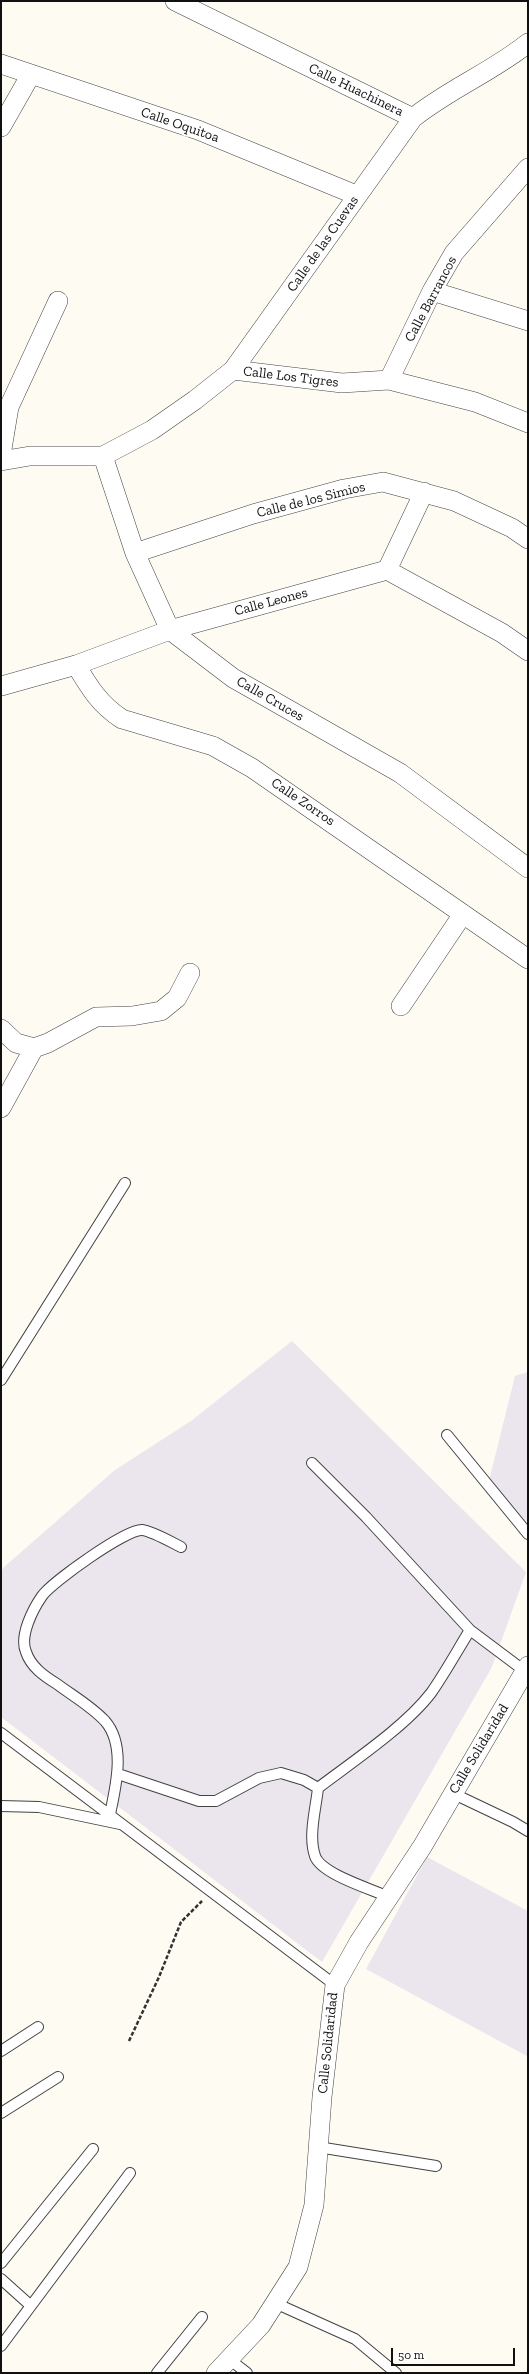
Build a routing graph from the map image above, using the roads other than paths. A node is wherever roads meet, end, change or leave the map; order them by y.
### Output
1 (174, 1) edge
2 (528, 43) edge
3 (1, 64) edge
4 (30, 76) junction
5 (413, 118) junction
6 (1, 127) edge
7 (528, 168) edge
8 (356, 195) junction
9 (432, 291) junction
10 (58, 301) dead end
11 (528, 321) edge
12 (233, 370) junction
13 (389, 380) junction
14 (528, 423) edge
15 (1, 456) edge
16 (103, 456) junction
17 (1, 461) edge
18 (424, 492) junction
19 (528, 539) edge
20 (136, 553) junction
21 (386, 570) junction
22 (170, 630) junction
23 (528, 651) edge
24 (76, 665) junction
25 (1, 686) edge
26 (528, 868) edge
27 (463, 914) junction
28 (528, 958) edge
29 (190, 973) dead end
30 (401, 1006) dead end
31 (1, 1030) edge
32 (34, 1048) junction
33 (1, 1108) edge
34 (125, 1183) dead end
35 (1, 1380) edge
36 (446, 1435) dead end
37 (312, 1463) dead end
38 (528, 1534) edge
39 (181, 1546) dead end
40 (470, 1630) junction
41 (527, 1669) edge
42 (1, 1734) edge
43 (118, 1774) junction
44 (318, 1788) junction
45 (452, 1793) junction
46 (1, 1806) edge
47 (110, 1814) junction
48 (122, 1824) junction
49 (528, 1831) edge
50 (389, 1897) junction
51 (335, 1984) junction
52 (38, 2027) dead end
53 (1, 2051) edge
54 (58, 2077) dead end
55 (1, 2113) edge
56 (318, 2147) junction
57 (93, 2149) dead end
58 (436, 2166) dead end
59 (130, 2173) dead end
60 (1, 2263) edge
61 (1, 2279) edge
62 (275, 2303) junction
63 (30, 2305) junction
64 (202, 2316) dead end
65 (1, 2346) edge
66 (229, 2359) junction
67 (157, 2373) edge
68 (216, 2373) edge
69 (247, 2373) edge
70 (396, 2373) edge

1 - 5 street, Calle Huachinera
2 - 5 street, Calle Huachinera
3 - 4 street, Calle Oquitoa
4 - 6 street
4 - 8 street, Calle Oquitoa
5 - 8 street, Calle de las Cuevas
7 - 9 street, Calle Barrancos
8 - 12 street, Calle de las Cuevas
9 - 11 street
9 - 13 street, Calle Barrancos
10 - 15 street
12 - 13 street, Calle Los Tigres
12 - 16 street, Calle Los Tigres
13 - 14 street, Calle Los Tigres
16 - 17 street, Calle Los Tigres
16 - 20 street, Calle Cruces
18 - 19 street, Calle de los Simios
18 - 20 street, Calle de los Simios
18 - 21 street
20 - 22 street, Calle Cruces
21 - 22 street, Calle Leones
21 - 23 street
22 - 24 street, Calle Leones
22 - 26 street, Calle Cruces
24 - 25 street, Calle Leones
24 - 27 street, Calle Zorros
27 - 28 street, Calle Zorros
27 - 30 street
29 - 32 street
31 - 32 street
32 - 33 street
34 - 35 lane
36 - 38 lane
37 - 40 lane
39 - 43 lane
40 - 41 lane
40 - 44 lane
41 - 45 street, Calle Solidaridad
42 - 47 lane
43 - 44 lane
43 - 47 lane
44 - 50 lane
45 - 49 lane
45 - 50 street, Calle Solidaridad
46 - 48 lane
47 - 48 lane
48 - 51 lane
50 - 51 street, Calle Solidaridad
51 - 56 street, Calle Solidaridad
52 - 53 lane
54 - 55 lane
56 - 58 lane
56 - 62 street, Calle Solidaridad
57 - 60 lane
59 - 63 lane
61 - 63 lane
62 - 66 street, Calle Solidaridad
62 - 70 lane
63 - 65 lane
64 - 67 lane
66 - 68 street, Calle Solidaridad
66 - 69 lane

